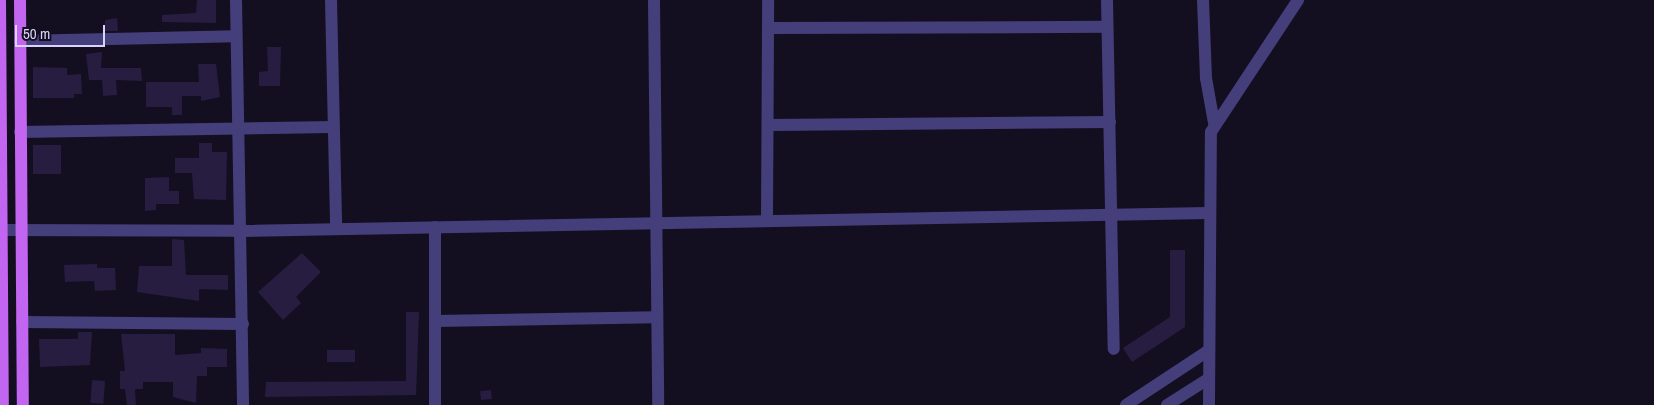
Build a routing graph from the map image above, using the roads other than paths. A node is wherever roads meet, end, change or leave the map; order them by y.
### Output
1 (0, 0) edge
2 (20, 0) edge
3 (236, 0) edge
4 (332, 0) edge
5 (654, 0) edge
6 (768, 0) edge
7 (1107, 0) edge
8 (1203, 0) edge
9 (1298, 0) edge
10 (1107, 27) junction
11 (769, 28) junction
12 (234, 36) junction
13 (20, 41) junction
14 (1, 42) edge
15 (1110, 122) junction
16 (1214, 123) junction
17 (770, 125) junction
18 (332, 127) junction
19 (237, 129) junction
20 (1, 131) edge
21 (20, 132) junction
22 (1209, 213) junction
23 (1112, 215) junction
24 (767, 219) junction
25 (657, 221) junction
26 (435, 227) junction
27 (336, 228) junction
28 (1, 230) edge
29 (19, 230) junction
30 (242, 231) junction
31 (656, 317) junction
32 (435, 321) junction
33 (22, 322) junction
34 (243, 324) junction
35 (1114, 349) dead end
36 (1208, 351) junction
37 (1208, 379) junction
38 (3, 405) edge
39 (23, 405) edge
40 (243, 405) edge
41 (435, 405) edge
42 (658, 405) edge
43 (1126, 405) edge
44 (1167, 405) edge
45 (1209, 405) edge

1 - 14 main road
2 - 13 main road
3 - 12 street
4 - 18 street
5 - 25 street
6 - 11 street
7 - 10 street
8 - 16 street
9 - 16 street
10 - 11 street
10 - 15 street
11 - 17 street
12 - 13 street
12 - 19 street
13 - 21 main road
14 - 20 main road
15 - 17 street
15 - 23 street
16 - 22 street
17 - 24 street
18 - 19 street
18 - 27 street
19 - 21 street
19 - 30 street
20 - 28 main road
21 - 29 main road
22 - 23 street
22 - 36 street
23 - 24 street
23 - 35 street
24 - 25 street
25 - 26 street
25 - 31 street
26 - 27 street
26 - 32 street
27 - 30 street
28 - 29 street
28 - 38 main road
29 - 30 street
29 - 33 main road
30 - 34 street
31 - 32 street
31 - 42 street
32 - 41 street
33 - 34 street
33 - 39 main road
34 - 40 street
36 - 37 street
36 - 43 street
37 - 44 street
37 - 45 street

